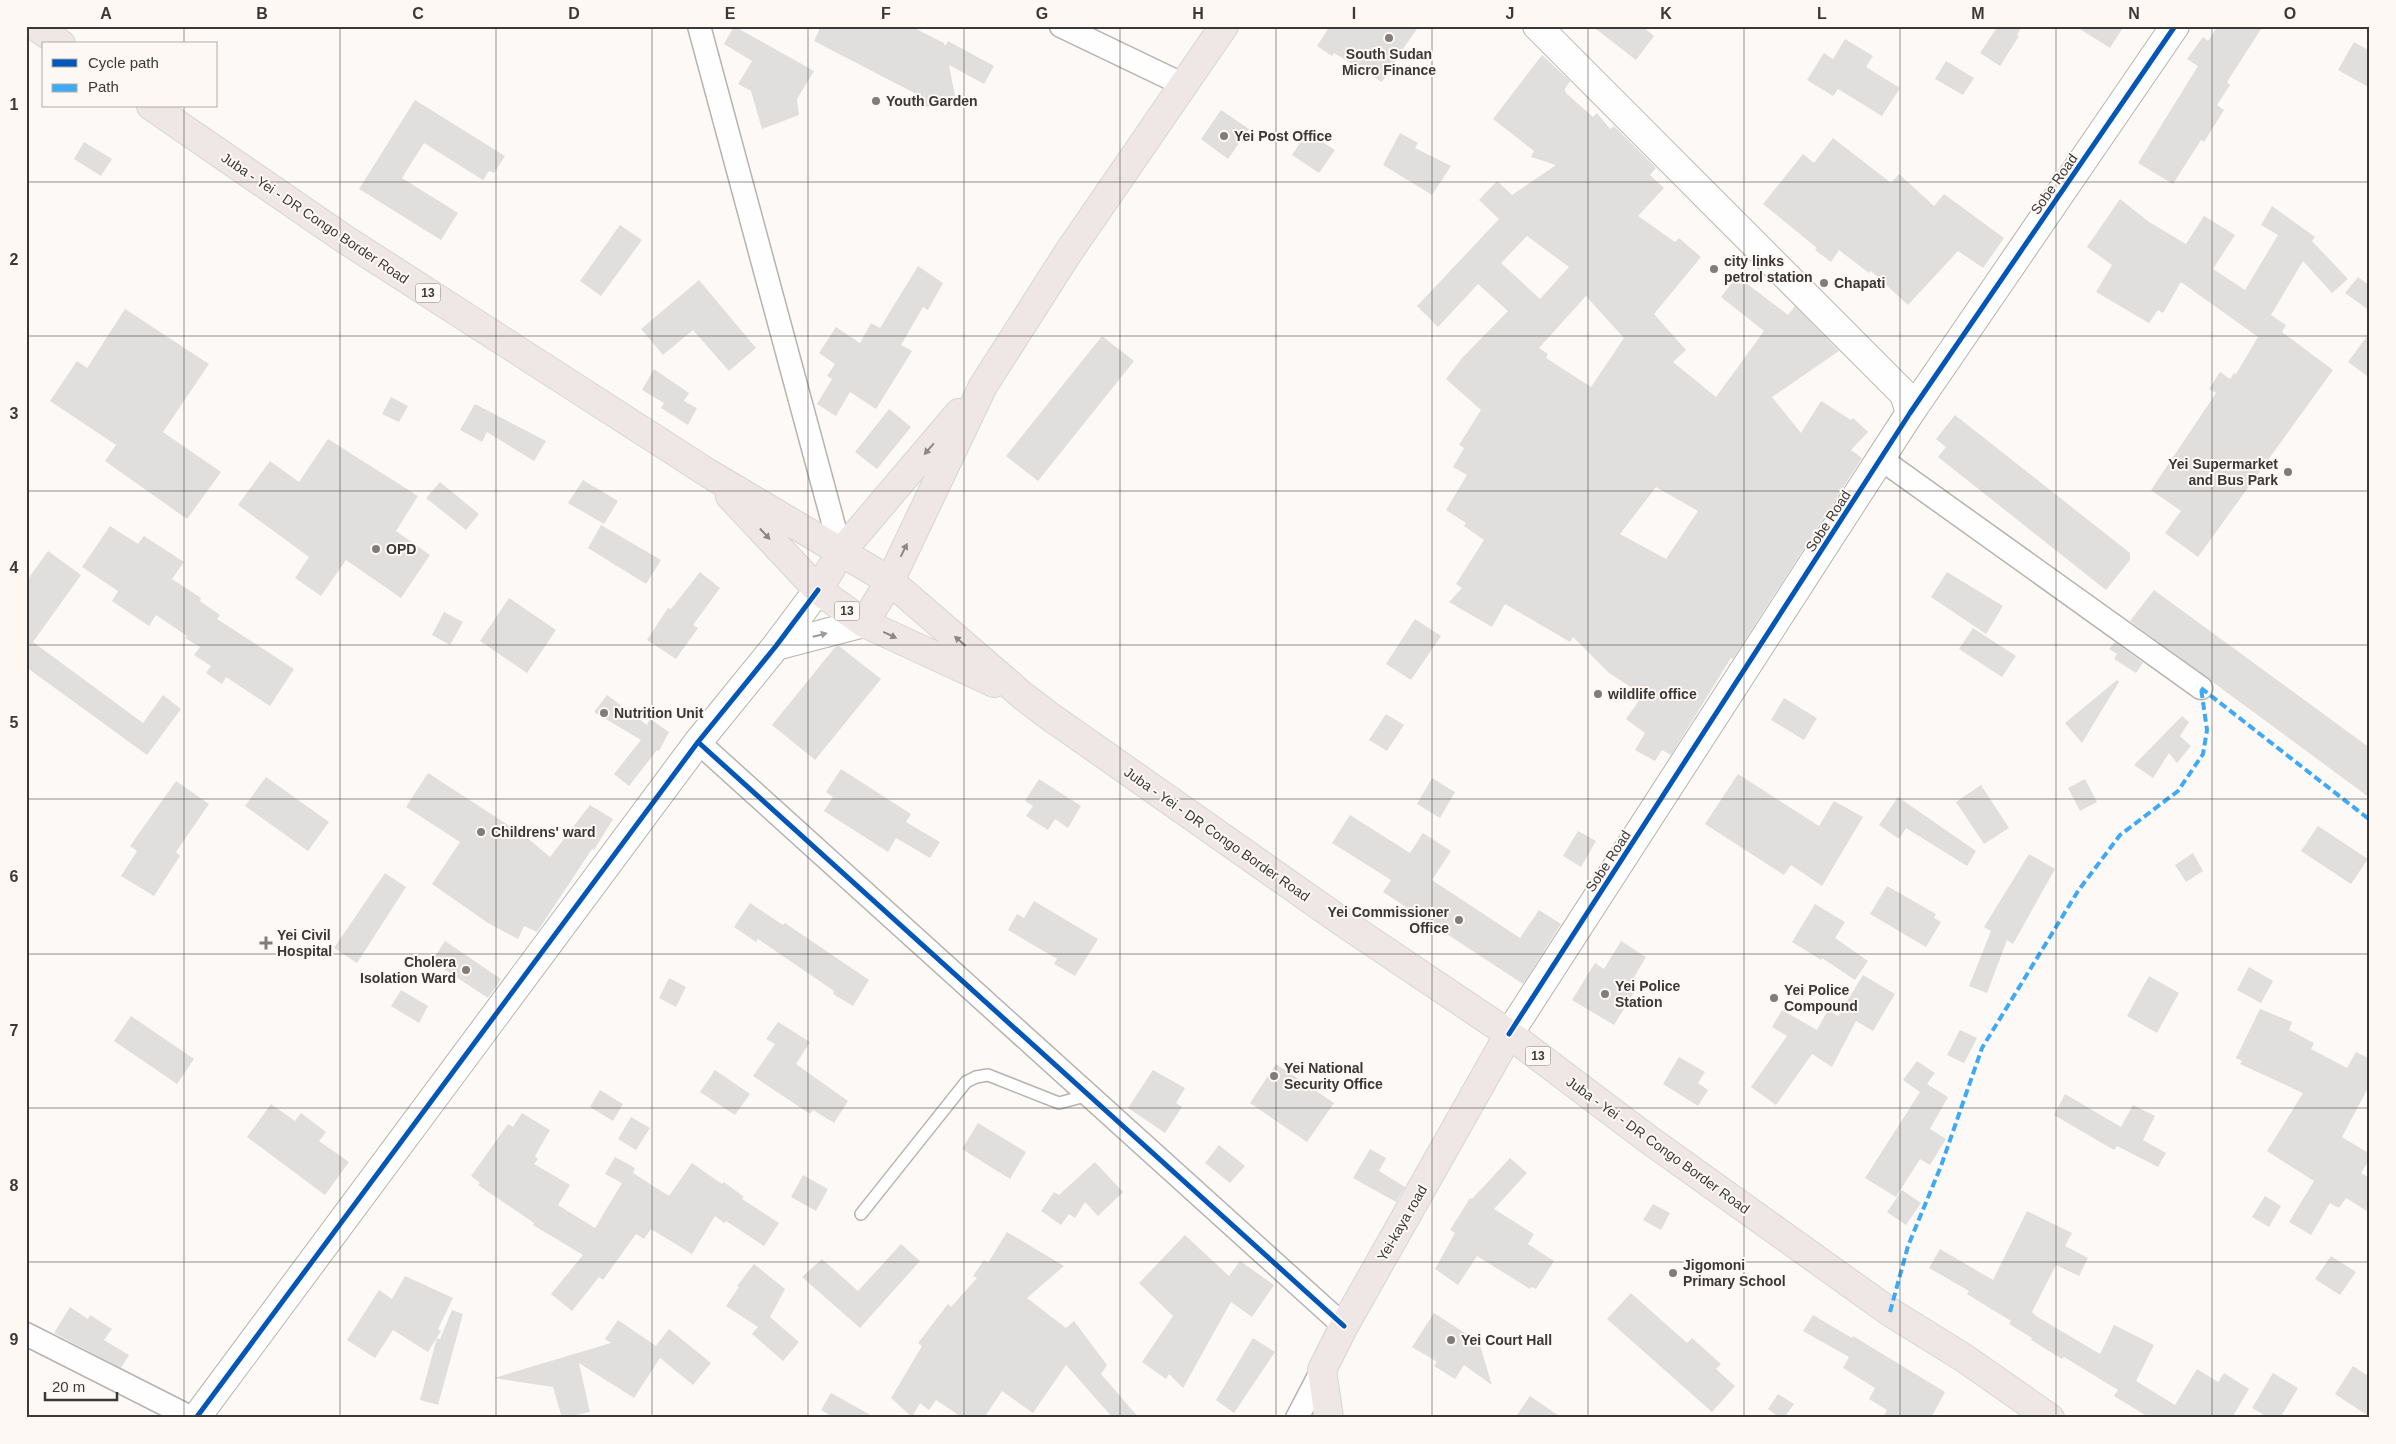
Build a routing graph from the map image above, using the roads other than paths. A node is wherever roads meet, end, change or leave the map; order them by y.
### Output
1 (700, 26) edge
2 (1061, 26) edge
3 (1224, 26) edge
4 (1537, 26) edge
5 (2176, 26) edge
6 (1184, 85) junction
7 (154, 108) edge
8 (983, 386) junction
9 (1910, 413) junction
10 (1881, 459) junction
11 (708, 473) junction
12 (841, 552) junction
13 (890, 581) junction
14 (818, 590) junction
15 (864, 624) junction
16 (776, 646) junction
17 (2201, 688) dead end
18 (1023, 696) junction
19 (698, 742) junction
20 (1509, 1034) junction
21 (1088, 1095) junction
22 (861, 1214) dead end
23 (1344, 1326) junction
24 (26, 1334) edge
25 (1322, 1370) junction
26 (2033, 1413) edge
27 (194, 1418) edge
28 (1297, 1418) edge
29 (1329, 1418) edge

1 - 12 street
2 - 6 street
3 - 6 main road
4 - 9 street
5 - 9 street, Sobe Road
6 - 8 main road
7 - 11 main road, Juba - Yei - DR Congo Border Road / 13
8 -> 12 main road
13 -> 8 main road
9 - 10 street, Sobe Road
10 - 17 street
10 - 20 street, Sobe Road
11 - 12 main road, Juba - Yei - DR Congo Border Road
11 -> 14 main road, Juba - Yei - DR Congo Border Road / 13
12 - 13 main road, Juba - Yei - DR Congo Border Road / 13
12 - 14 main road
13 - 15 main road
18 -> 13 main road, Juba - Yei - DR Congo Border Road / 13
14 - 15 main road, Juba - Yei - DR Congo Border Road / 13
14 - 16 street
16 -> 15 street
15 -> 18 main road, Juba - Yei - DR Congo Border Road / 13
16 - 19 street
18 - 20 main road, Juba - Yei - DR Congo Border Road / 13
19 - 21 street
19 - 27 street
20 - 23 main road, Yei-kaya road
20 - 26 main road, Juba - Yei - DR Congo Border Road / 13
21 - 22 lane
21 - 23 street
23 - 25 main road, Yei-kaya road
24 - 27 street
25 - 28 street
25 - 29 main road

